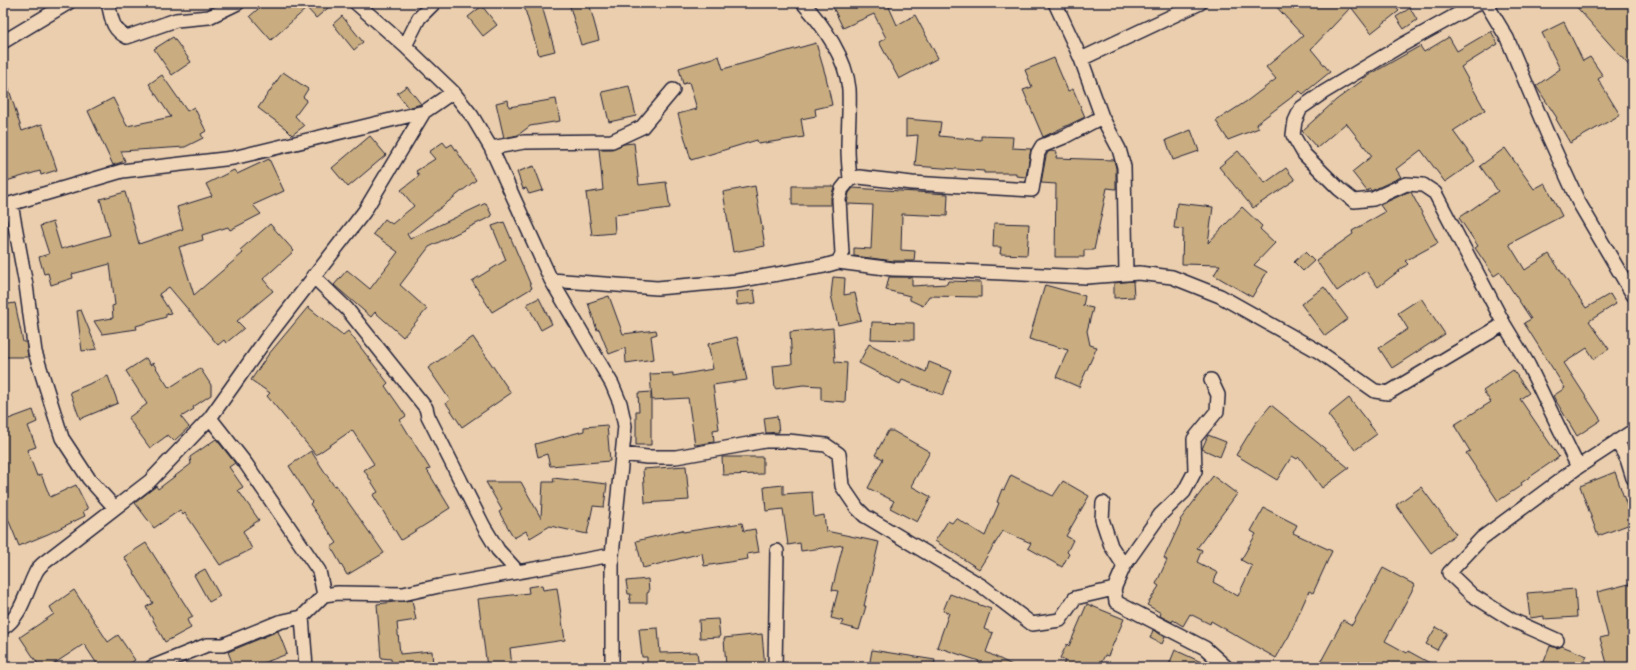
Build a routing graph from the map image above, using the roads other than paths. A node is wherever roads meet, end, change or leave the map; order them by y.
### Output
1 (68, 3) edge
2 (108, 3) edge
3 (238, 3) edge
4 (356, 3) edge
5 (434, 3) edge
6 (803, 3) edge
7 (1055, 3) edge
8 (1200, 3) edge
9 (1478, 3) edge
10 (1486, 3) edge
11 (3, 42) edge
12 (405, 46) junction
13 (1081, 59) junction
14 (673, 90) dead end
15 (453, 92) junction
16 (424, 112) junction
17 (1102, 117) junction
18 (491, 148) junction
19 (850, 179) junction
20 (7, 205) edge
21 (838, 262) junction
22 (1126, 274) junction
23 (313, 276) junction
24 (551, 280) junction
25 (1633, 295) edge
26 (1504, 324) junction
27 (1211, 380) dead end
28 (210, 418) junction
29 (1633, 431) edge
30 (1617, 441) junction
31 (622, 454) junction
32 (1578, 467) junction
33 (1633, 478) edge
34 (1103, 503) dead end
35 (115, 508) junction
36 (777, 551) dead end
37 (612, 555) junction
38 (1124, 566) junction
39 (518, 572) junction
40 (1114, 589) junction
41 (324, 595) junction
42 (302, 617) junction
43 (3, 628) edge
44 (1557, 640) dead end
45 (152, 667) edge
46 (306, 667) edge
47 (612, 667) edge
48 (776, 667) edge
49 (1226, 667) edge

1 - 11 street
2 - 3 street
4 - 12 street
5 - 12 street
6 - 19 street
7 - 13 street
8 - 13 street
9 - 26 street
10 - 25 street
12 - 15 street
13 - 17 street
14 - 18 street
15 - 16 street
15 - 18 street
16 - 20 street
16 - 23 street
17 - 19 street
17 - 22 street
18 - 24 street
19 - 21 street
20 - 35 street
21 - 22 street
21 - 24 street
22 - 26 street
23 - 28 street
23 - 39 street
24 - 31 street
26 - 32 street
27 - 38 street
28 - 35 street
28 - 41 street
29 - 30 street
30 - 32 street
30 - 33 street
31 - 37 street
31 - 40 street
32 - 44 street
34 - 38 street
35 - 43 street
36 - 48 street
37 - 39 street
37 - 47 street
38 - 40 street
39 - 41 street
40 - 49 street
41 - 42 street
42 - 45 street
42 - 46 street

